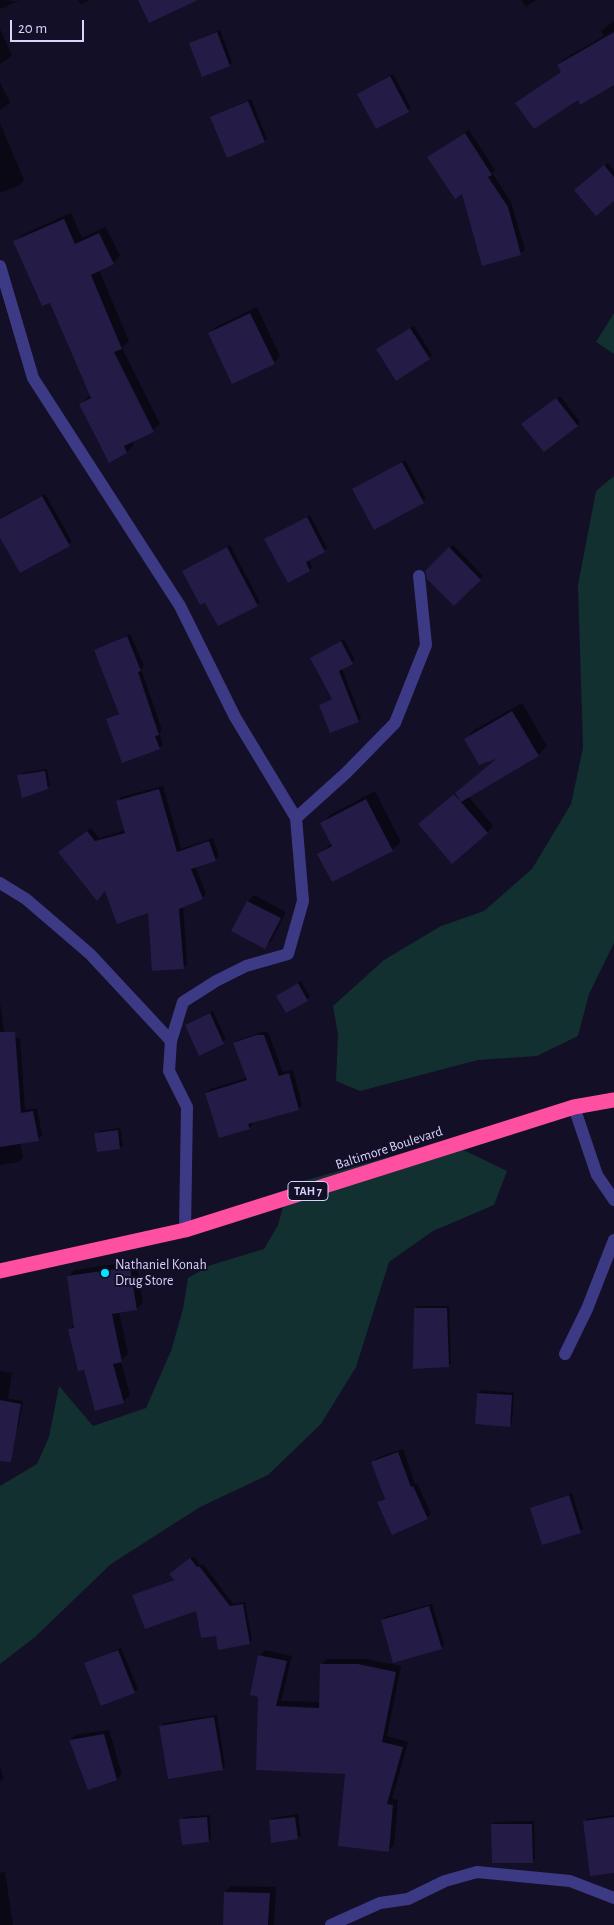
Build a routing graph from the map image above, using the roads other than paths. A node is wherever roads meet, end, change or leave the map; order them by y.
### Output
1 (0, 266) edge
2 (419, 576) dead end
3 (296, 818) junction
4 (0, 883) edge
5 (171, 1041) junction
6 (614, 1100) edge
7 (574, 1107) junction
8 (614, 1200) edge
9 (185, 1230) junction
10 (614, 1240) edge
11 (0, 1271) edge
12 (565, 1354) dead end
13 (614, 1898) edge
14 (331, 1925) edge

1 - 3 street
2 - 3 street
3 - 5 street
4 - 5 street
5 - 9 street
6 - 7 highway, Baltimore Boulevard / TAH 7
7 - 8 street
7 - 9 highway, Baltimore Boulevard / TAH 7
9 - 11 highway, Baltimore Boulevard / TAH 7
10 - 12 street
13 - 14 street

